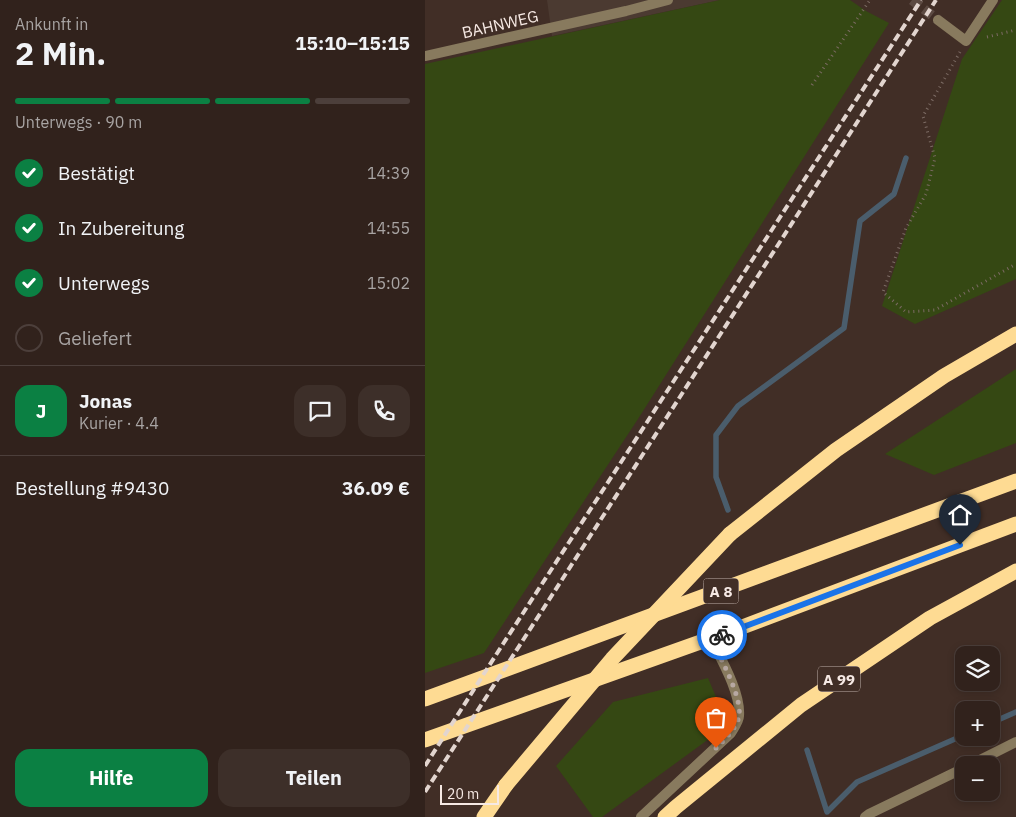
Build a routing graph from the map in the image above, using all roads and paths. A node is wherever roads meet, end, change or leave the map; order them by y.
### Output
1 (668, 0) edge
2 (870, 0) edge
3 (993, 0) edge
4 (938, 20) tunnel mouth
5 (1016, 30) edge
6 (966, 41) junction
7 (425, 56) edge
8 (811, 85) dead end
9 (1016, 264) edge
10 (1016, 334) edge
11 (1016, 481) edge
12 (1016, 524) edge
13 (1016, 571) edge
14 (711, 639) junction
15 (425, 699) edge
16 (425, 740) edge
17 (1016, 742) edge
18 (988, 756) edge
19 (955, 772) edge
20 (868, 816) edge
21 (484, 817) edge
22 (641, 817) edge
23 (665, 817) edge

1 - 7 street, BAHNWEG
2 - 8 path
3 - 6 street
4 - 6 street
5 - 6 path
6 - 9 path
10 - 21 highway, bridge
11 - 15 highway, A 8
12 - 14 highway, A 8
13 - 23 highway, A 99
14 - 16 highway, A 8
14 - 22 street
17 - 18 street
19 - 20 street

